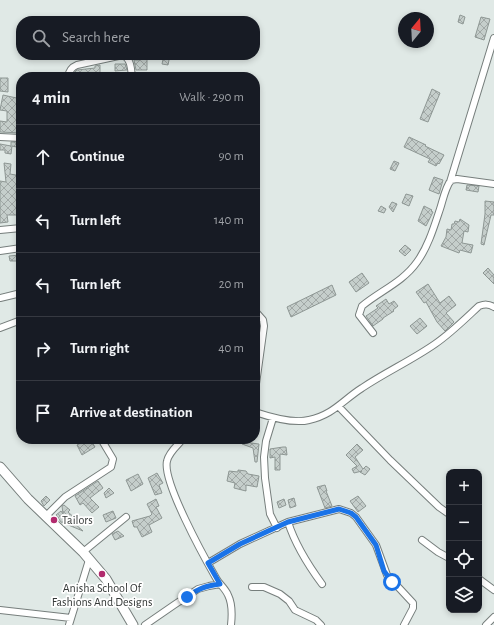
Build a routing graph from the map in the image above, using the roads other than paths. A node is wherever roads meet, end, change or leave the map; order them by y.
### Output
1 (494, 38) edge
2 (100, 60) edge
3 (128, 60) edge
4 (70, 72) edge
5 (131, 72) edge
6 (0, 137) edge
7 (16, 138) edge
8 (450, 182) junction
9 (494, 184) edge
10 (16, 228) edge
11 (0, 230) edge
12 (16, 249) edge
13 (0, 251) edge
14 (16, 294) edge
15 (0, 298) edge
16 (494, 307) edge
17 (260, 317) edge
18 (16, 322) edge
19 (0, 328) edge
20 (373, 333) dead end
21 (260, 355) edge
22 (339, 407) junction
23 (260, 414) edge
24 (273, 418) junction
25 (104, 444) edge
26 (178, 444) edge
27 (0, 467) edge
28 (446, 512) edge
29 (46, 517) junction
30 (126, 517) dead end
31 (288, 522) junction
32 (276, 528) junction
33 (422, 540) dead end
34 (82, 552) junction
35 (446, 556) edge
36 (89, 560) junction
37 (208, 563) junction
38 (482, 581) edge
39 (220, 584) junction
40 (322, 584) dead end
41 (252, 587) dead end
42 (494, 590) edge
43 (0, 610) edge
44 (494, 617) edge
45 (71, 618) junction
46 (69, 625) edge
47 (133, 625) edge
48 (145, 625) edge
49 (231, 625) edge
50 (321, 625) edge
51 (404, 625) edge
52 (486, 625) edge

1 - 8 street
2 - 4 street
3 - 5 street
6 - 7 street
8 - 9 street
8 - 20 street
10 - 11 street
12 - 13 street
14 - 15 street
16 - 22 street
17 - 21 street
18 - 19 street
22 - 24 street
22 - 28 street
23 - 24 street
24 - 32 street
25 - 29 street
26 - 37 street
27 - 29 street
29 - 34 street
30 - 34 street
31 - 32 street
31 - 40 street
31 - 51 street
32 - 37 street
33 - 35 street
34 - 36 street
36 - 45 street
36 - 47 street
37 - 39 street
38 - 42 street
39 - 48 street
39 - 49 street
41 - 50 street
43 - 45 street
44 - 52 street
45 - 46 street

